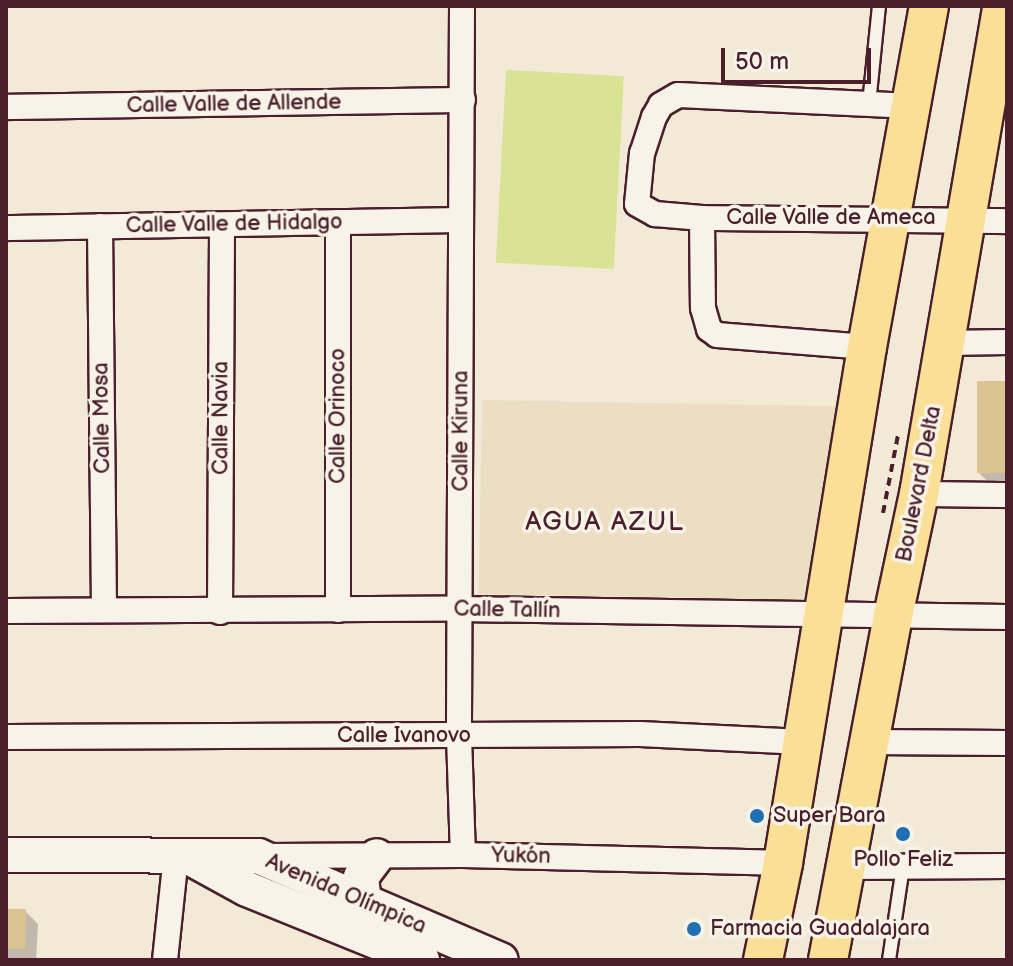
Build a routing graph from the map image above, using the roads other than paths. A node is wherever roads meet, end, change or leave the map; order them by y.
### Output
1 (462, 6) edge
2 (879, 6) edge
3 (929, 6) edge
4 (1002, 6) edge
5 (997, 96) edge
6 (463, 100) junction
7 (869, 104) junction
8 (912, 106) junction
9 (6, 107) edge
10 (702, 218) junction
11 (893, 219) junction
12 (966, 219) junction
13 (461, 220) junction
14 (1007, 221) edge
15 (338, 222) junction
16 (222, 225) junction
17 (100, 226) junction
18 (6, 228) edge
19 (1007, 342) edge
20 (945, 343) junction
21 (867, 347) junction
22 (919, 494) junction
23 (1007, 495) edge
24 (461, 609) junction
25 (104, 610) junction
26 (338, 610) junction
27 (6, 611) edge
28 (220, 612) junction
29 (823, 615) junction
30 (893, 616) junction
31 (1007, 617) edge
32 (459, 736) junction
33 (6, 737) edge
34 (803, 742) junction
35 (869, 742) junction
36 (1007, 743) edge
37 (6, 855) edge
38 (463, 855) junction
39 (182, 856) junction
40 (258, 856) junction
41 (377, 856) junction
42 (783, 863) junction
43 (903, 866) junction
44 (1007, 866) edge
45 (847, 867) junction
46 (364, 902) junction
47 (165, 960) edge
48 (422, 960) edge
49 (501, 960) edge
50 (763, 960) edge
51 (828, 960) edge
52 (889, 960) edge

1 - 6 street, Calle Kiruna
2 - 7 lane
3 - 8 main road
4 - 5 main road, Boulevard Delta
5 - 12 main road, Boulevard Delta
6 - 9 street, Calle Valle de Allende
6 - 13 street, Calle Kiruna
7 - 8 street
7 - 10 street, Calle Valle de Ameca
8 - 11 main road
10 - 11 street, Calle Valle de Ameca
10 - 21 street
11 - 12 street, Calle Valle de Ameca
11 - 21 main road
12 - 14 street, Calle Valle de Ameca
12 - 20 main road, Boulevard Delta
13 - 15 street, Calle Valle de Hidalgo
13 - 24 street, Calle Kiruna
15 - 16 street, Calle Valle de Hidalgo
15 - 26 street, Calle Orinoco
16 - 17 street, Calle Valle de Hidalgo
16 - 28 street, Calle Navia
17 - 18 street, Calle Valle de Hidalgo
17 - 25 street, Calle Mosa
19 - 20 street
20 - 22 main road, Boulevard Delta
21 - 29 main road
22 - 23 street
22 - 30 main road, Boulevard Delta
24 - 26 street, Calle Tallín
24 - 29 street, Calle Tallín
24 - 32 street, Calle Kiruna
25 - 27 street, Calle Tallín
25 - 28 street, Calle Tallín
26 - 28 street, Calle Tallín
29 - 30 street, Calle Tallín
29 - 34 main road
30 - 31 street, Calle Tallín
30 - 35 main road, Boulevard Delta
32 - 33 street, Calle Ivanovo
32 - 34 street, Calle Ivanovo
32 - 38 street, Calle Kiruna
34 - 42 main road
35 - 36 street
35 - 45 main road, Boulevard Delta
37 - 39 street, Avenida Olímpica
38 - 41 street, Yukón
38 - 42 street, Yukón
39 - 40 street, Avenida Olímpica
39 - 47 street
39 - 48 street, Avenida Olímpica
40 - 41 street, Yukón
40 - 46 street, Avenida Olímpica
41 - 46 street
42 - 50 main road
43 - 44 street
43 - 45 street
43 - 52 lane
45 - 51 main road, Boulevard Delta
46 - 49 street, Avenida Olímpica

